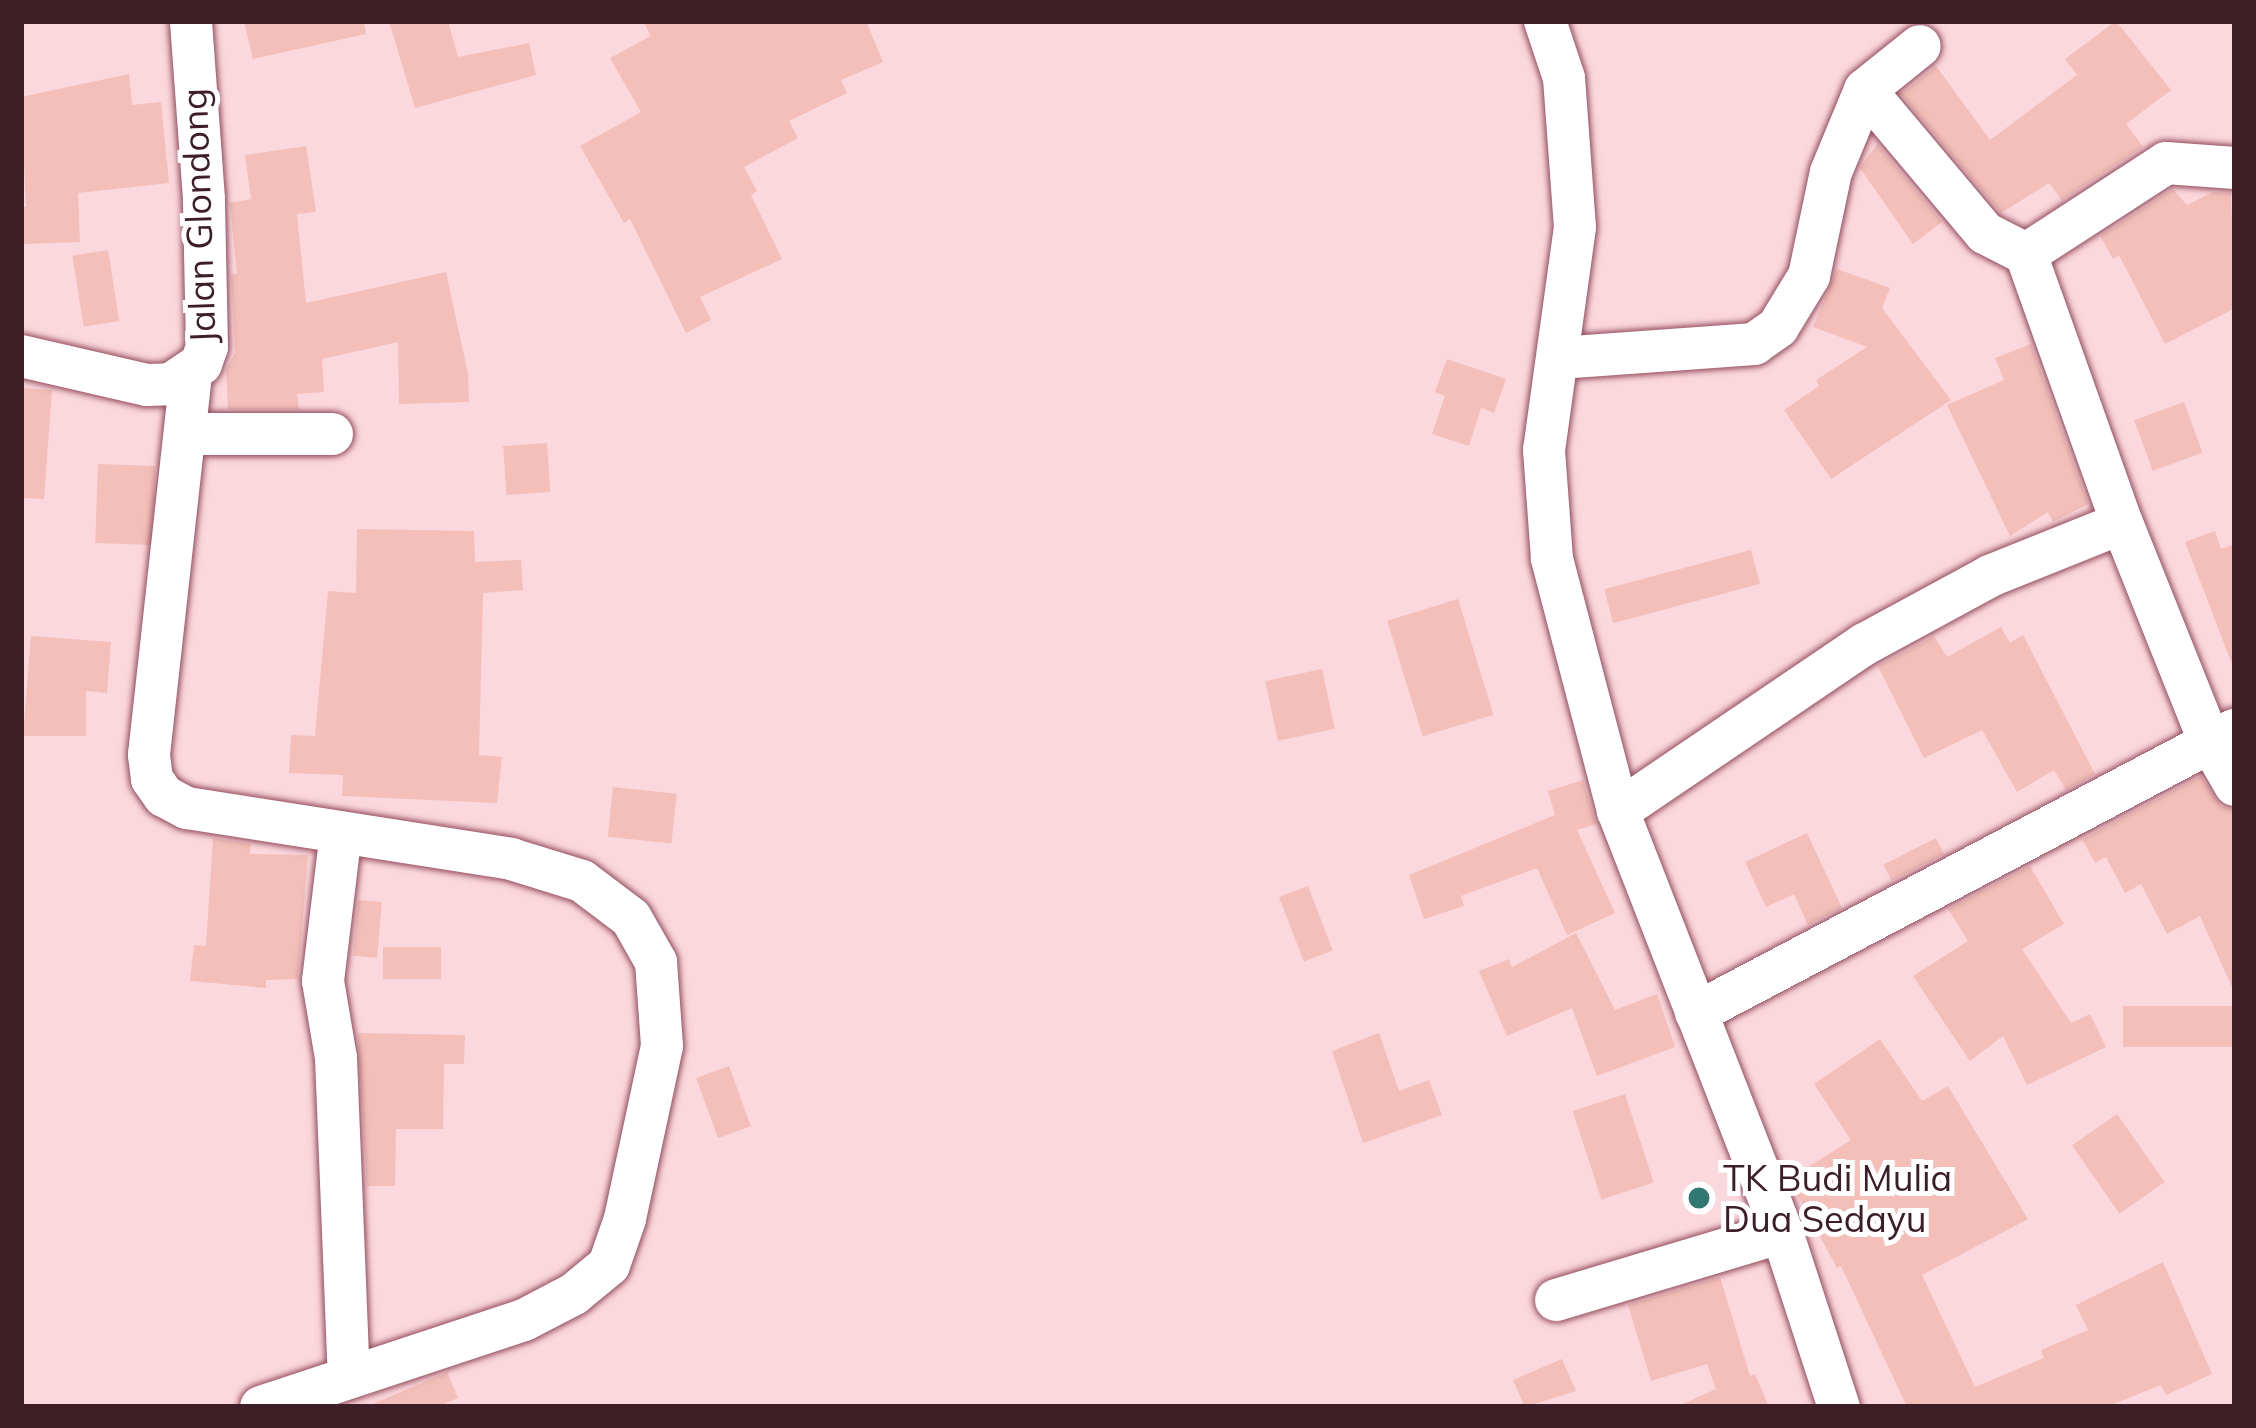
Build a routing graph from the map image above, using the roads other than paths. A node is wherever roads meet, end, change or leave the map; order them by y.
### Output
1 (191, 21) edge
2 (1545, 21) edge
3 (1920, 46) dead end
4 (1865, 90) junction
5 (2235, 168) edge
6 (2026, 254) junction
7 (21, 356) edge
8 (1559, 358) junction
9 (191, 374) junction
10 (185, 434) junction
11 (332, 434) dead end
12 (2122, 523) junction
13 (2222, 735) edge
14 (2235, 785) edge
15 (1618, 811) junction
16 (341, 832) junction
17 (1696, 1013) junction
18 (1782, 1232) junction
19 (1556, 1300) dead end
20 (349, 1376) junction
21 (283, 1404) edge
22 (1838, 1407) edge

1 - 9 street, Jalan Glondong
2 - 8 street
3 - 4 street
4 - 6 street
4 - 8 street
5 - 6 street
6 - 12 street
7 - 9 street, Jalan Glondong
8 - 15 street
9 - 10 street
10 - 11 street
10 - 16 street
12 - 13 street
12 - 15 street
13 - 14 street
13 - 17 street
15 - 17 street
16 - 20 street
16 - 20 street
17 - 18 street
18 - 19 street
18 - 22 street
20 - 21 street

